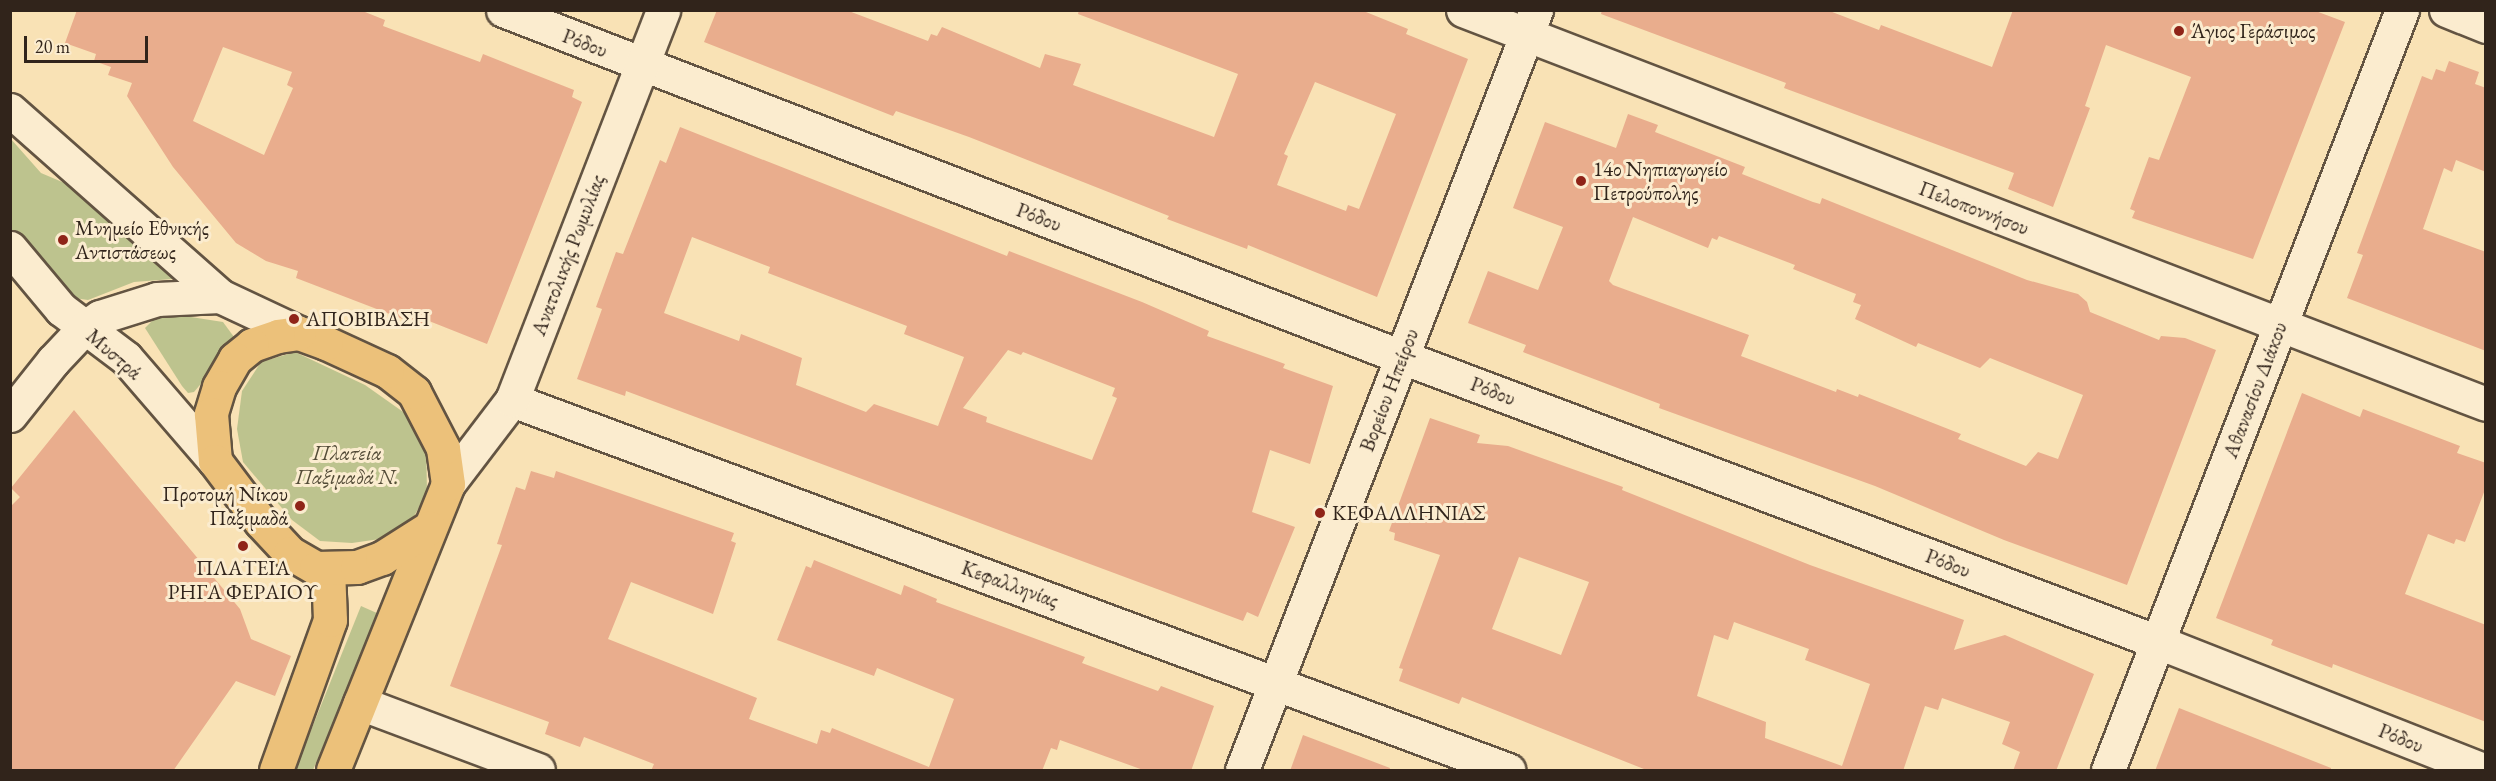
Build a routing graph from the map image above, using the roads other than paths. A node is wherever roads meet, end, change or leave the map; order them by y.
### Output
1 (503, 10) edge
2 (663, 10) edge
3 (1463, 10) edge
4 (2402, 10) edge
5 (2446, 10) edge
6 (1531, 23) edge
7 (2486, 26) edge
8 (642, 65) junction
9 (10, 110) edge
10 (10, 248) edge
11 (220, 296) junction
12 (2280, 326) junction
13 (84, 328) junction
14 (299, 333) junction
15 (1402, 357) junction
16 (512, 400) junction
17 (2486, 404) edge
18 (10, 415) edge
19 (215, 461) junction
20 (448, 484) junction
21 (429, 528) junction
22 (328, 569) junction
23 (2158, 642) junction
24 (1276, 682) junction
25 (360, 703) junction
26 (276, 771) edge
27 (333, 771) edge
28 (538, 771) edge
29 (1242, 771) edge
30 (1508, 771) edge
31 (2108, 771) edge
32 (2483, 771) edge

1 - 8 street, Ρόδου
2 - 8 street, Ανατολικής Ρωμυλίας
3 - 6 street, Πελοποννήσου
4 - 12 street, Αθανασίου Διάκου
5 - 7 street
6 - 12 street, Πελοποννήσου
6 - 15 street, Βορείου Ηπείρου
8 - 15 street, Ρόδου
8 - 16 street, Ανατολικής Ρωμυλίας
9 - 11 street
10 - 13 street, Μυστρά
11 - 13 street
11 - 14 street
12 - 17 street, Πελοποννήσου
12 - 23 street, Αθανασίου Διάκου
13 - 18 street
13 - 19 street, Μυστρά
14 - 19 main road
14 - 20 main road
15 - 23 street, Ρόδου
15 - 24 street, Βορείου Ηπείρου
16 - 20 street, Ανατολικής Ρωμυλίας
16 - 24 street, Κεφαλληνίας
19 - 22 main road
20 - 21 main road
21 - 22 main road
21 - 25 main road
22 - 26 main road
23 - 31 street, Αθανασίου Διάκου
23 - 32 street, Ρόδου
24 - 29 street, Βορείου Ηπείρου
24 - 30 street, Κεφαλληνίας
25 - 27 main road
25 - 28 street

